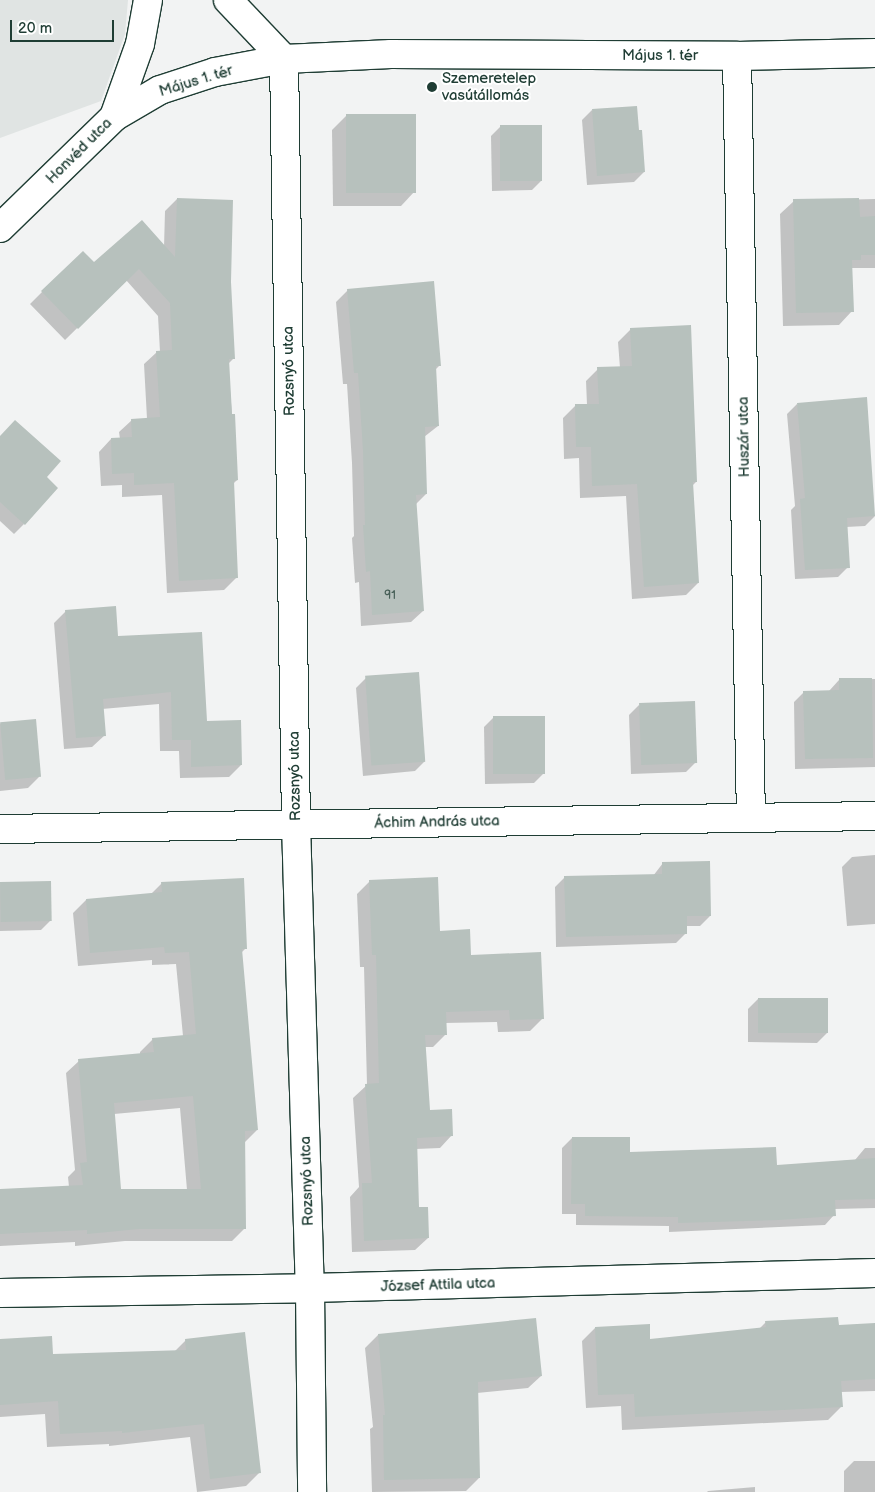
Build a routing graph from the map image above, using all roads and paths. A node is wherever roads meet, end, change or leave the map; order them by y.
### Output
1 (148, 0) edge
2 (228, 0) edge
3 (875, 53) edge
4 (737, 56) junction
5 (284, 60) junction
6 (114, 117) junction
7 (0, 228) edge
8 (875, 816) edge
9 (751, 818) junction
10 (296, 823) junction
11 (0, 829) edge
12 (875, 1272) edge
13 (310, 1288) junction
14 (0, 1293) edge
15 (312, 1492) edge

1 - 6 street, Honvéd utca
2 - 5 street
3 - 4 street, Május 1. tér
4 - 5 street, Május 1. tér
4 - 9 street, Huszár utca
5 - 6 street, Május 1. tér
5 - 10 street, Rozsnyó utca
6 - 7 street, Honvéd utca
8 - 9 street, Áchim András utca
9 - 10 street, Áchim András utca
10 - 11 street, Áchim András utca
10 - 13 street, Rozsnyó utca
12 - 13 street, József Attila utca
13 - 14 street, József Attila utca
13 - 15 street, Rozsnyó utca

